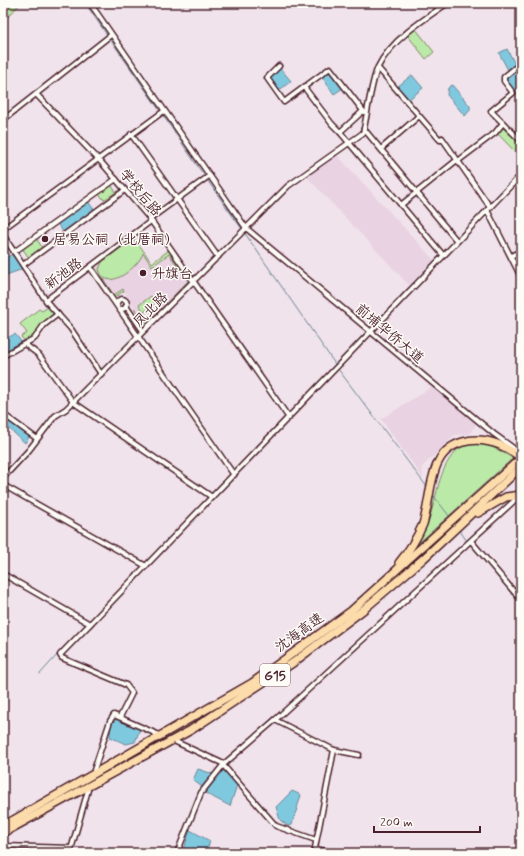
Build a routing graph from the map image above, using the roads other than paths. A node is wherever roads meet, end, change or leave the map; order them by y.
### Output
1 (90, 3) edge
2 (448, 3) edge
3 (516, 3) edge
4 (521, 8) edge
5 (111, 35) junction
6 (521, 63) edge
7 (279, 66) dead end
8 (378, 68) junction
9 (304, 87) junction
10 (36, 94) junction
11 (363, 111) junction
12 (162, 112) junction
13 (367, 116) junction
14 (419, 116) junction
15 (3, 120) edge
16 (502, 123) junction
17 (364, 129) junction
18 (340, 132) junction
19 (131, 134) junction
20 (521, 141) edge
21 (349, 143) junction
22 (381, 149) junction
23 (98, 158) junction
24 (457, 161) junction
25 (521, 175) edge
26 (207, 177) junction
27 (116, 179) junction
28 (125, 190) junction
29 (416, 192) junction
30 (177, 199) junction
31 (401, 205) junction
32 (488, 207) junction
33 (151, 220) junction
34 (3, 229) edge
35 (244, 230) junction
36 (3, 235) edge
37 (456, 240) junction
38 (521, 251) edge
39 (14, 252) junction
40 (442, 254) junction
41 (511, 256) junction
42 (218, 257) junction
43 (23, 265) junction
44 (90, 267) junction
45 (521, 277) edge
46 (193, 282) junction
47 (46, 300) junction
48 (126, 306) junction
49 (118, 307) junction
50 (58, 314) junction
51 (370, 330) junction
52 (144, 331) junction
53 (138, 336) junction
54 (26, 344) junction
55 (3, 356) edge
56 (101, 374) junction
57 (73, 402) junction
58 (3, 414) edge
59 (288, 416) junction
60 (36, 438) junction
61 (521, 454) edge
62 (521, 458) edge
63 (521, 467) edge
64 (511, 472) junction
65 (233, 473) junction
66 (3, 478) edge
67 (3, 485) edge
68 (211, 496) junction
69 (518, 497) edge
70 (441, 542) junction
71 (470, 542) junction
72 (145, 565) junction
73 (3, 574) edge
74 (387, 579) junction
75 (521, 600) edge
76 (89, 623) junction
77 (120, 717) junction
78 (275, 720) junction
79 (157, 734) dead end
80 (176, 742) dead end
81 (334, 750) junction
82 (359, 755) dead end
83 (224, 764) junction
84 (94, 770) dead end
85 (88, 790) dead end
86 (4, 830) edge
87 (316, 840) junction
88 (3, 846) edge
89 (71, 851) edge
90 (314, 851) edge
91 (177, 853) edge
92 (337, 853) edge

1 - 5 street, 前埔华侨大道
2 - 8 street
3 - 4 street
5 - 10 street
5 - 12 street, 前埔华侨大道
6 - 16 street
7 - 9 street
8 - 13 street
8 - 14 street
9 - 11 street
9 - 18 street
10 - 15 street
10 - 23 street, 学校后路
11 - 13 street
11 - 18 street
12 - 19 street
12 - 26 street, 前埔华侨大道
13 - 17 street
14 - 22 street
14 - 24 street
16 - 20 street
16 - 24 street
17 - 21 street, 凤北路
17 - 22 street
18 - 21 street
19 - 23 street
19 - 30 street
21 - 31 street
21 - 35 street, 凤北路
22 - 29 street
23 - 27 street, 学校后路
23 - 34 street
24 - 29 street
24 - 32 street
25 - 32 street
26 - 30 street, 新池路
26 - 35 street, 前埔华侨大道
27 - 28 street, 学校后路
27 - 39 street
28 - 33 street, 学校后路
28 - 43 street
29 - 31 street
29 - 37 street
30 - 33 street, 新池路
30 - 42 street
31 - 40 street
32 - 37 street
32 - 41 street
33 - 44 street, 新池路
33 - 46 street, 学校后路
35 - 42 street, 凤北路
35 - 51 street, 前埔华侨大道
36 - 39 street
37 - 40 street
38 - 41 street
39 - 43 street
40 - 51 street
41 - 45 street
42 - 46 street, 凤北路
43 - 47 street
44 - 47 street, 新池路
44 - 49 street
46 - 52 street, 凤北路
46 - 59 street, 学校后路
47 - 50 street
48 - 49 street
48 - 49 street
48 - 52 street
49 - 53 street
50 - 54 street
50 - 56 street
51 - 59 street
51 - 61 street, 前埔华侨大道
52 - 53 street, 凤北路
53 - 56 street, 凤北路
53 - 65 street
54 - 55 street
54 - 57 street
56 - 57 street, 凤北路
57 - 60 street, 凤北路
57 - 68 street
58 - 60 street
59 - 65 street
60 - 66 street, 凤北路
62 - 64 highway, 沈海高速 / G15
62 - 74 highway
63 - 64 highway, 沈海高速 / G15
64 - 70 highway, 沈海高速 / G15
64 - 74 highway, 沈海高速 / G15
65 - 68 street
67 - 72 street
68 - 72 street
69 - 70 highway
69 - 71 street
70 - 86 highway, 沈海高速 / G15
71 - 75 street
71 - 78 street
72 - 76 street
73 - 76 street
74 - 86 highway, 沈海高速 / G15
76 - 77 street
77 - 79 street
77 - 84 street
78 - 81 street
78 - 83 street
80 - 83 street
81 - 82 street
81 - 87 street
83 - 87 street
83 - 91 street
85 - 89 street
87 - 90 street
88 - 89 street
90 - 92 street

